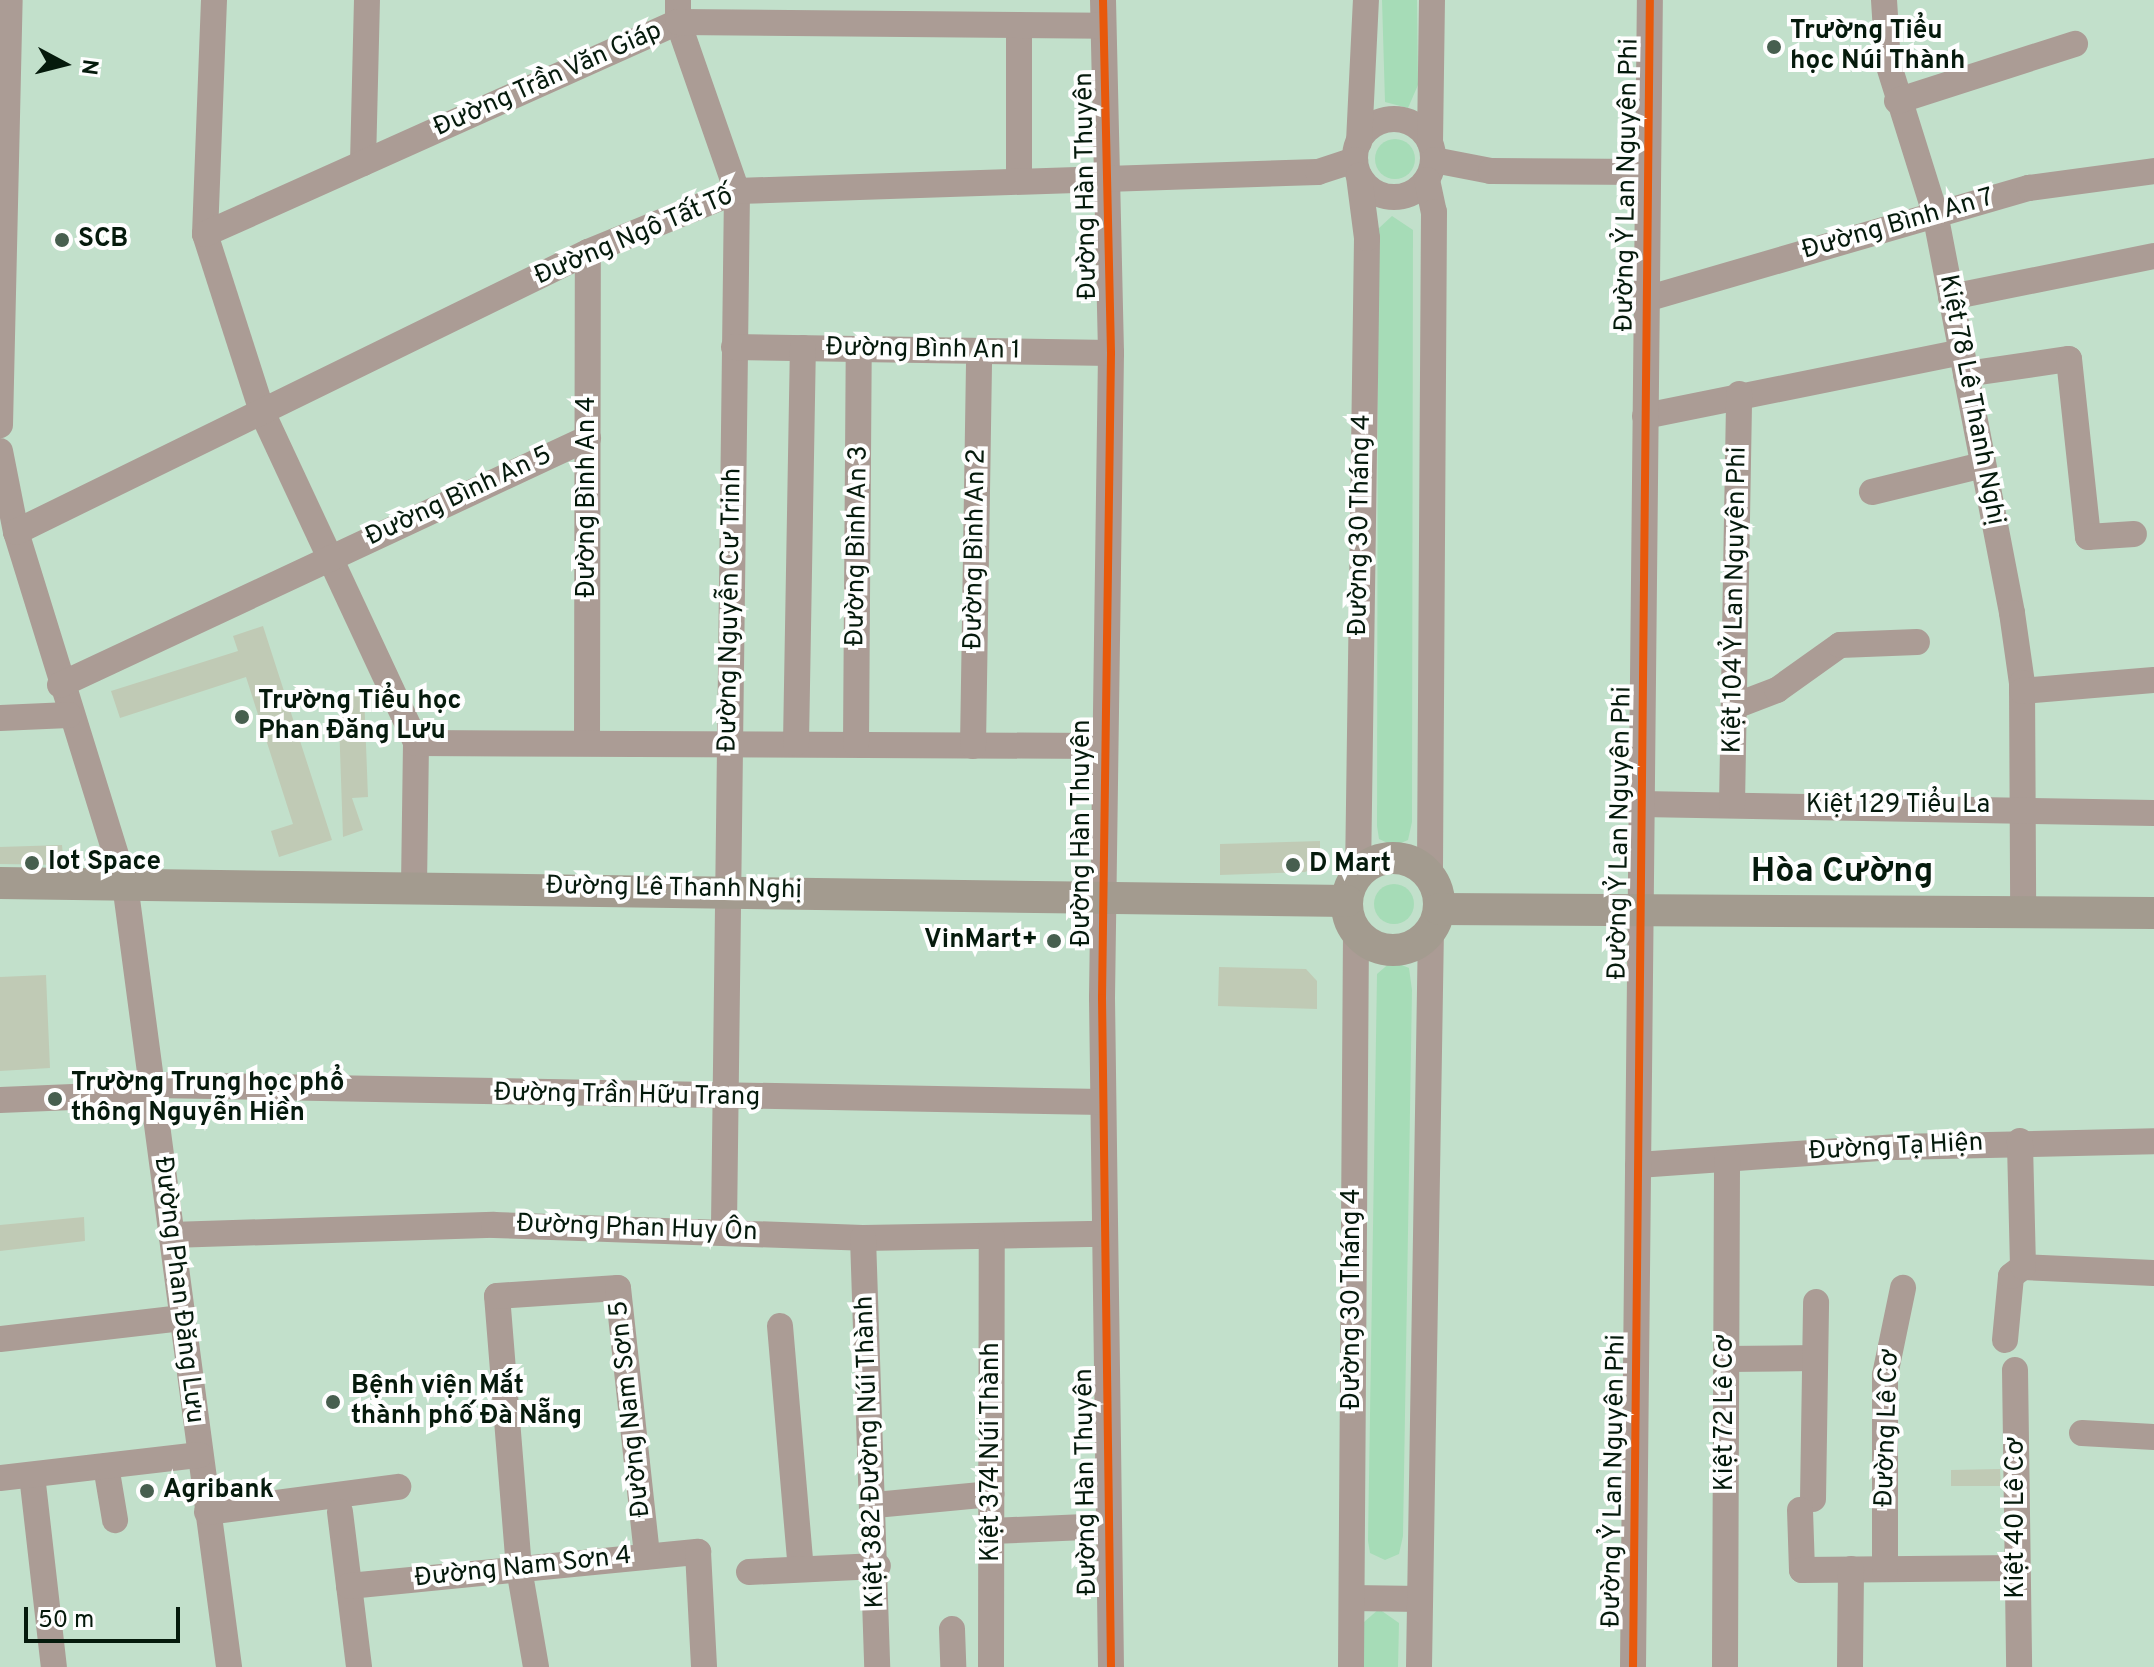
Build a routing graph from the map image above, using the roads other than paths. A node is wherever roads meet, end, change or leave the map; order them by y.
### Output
1 (10, 0) edge
2 (214, 0) edge
3 (367, 0) edge
4 (1366, 0) edge
5 (1432, 0) edge
6 (1650, 0) edge
7 (1884, 0) edge
8 (678, 11) edge
9 (1103, 13) edge
10 (1019, 25) junction
11 (2075, 44) dead end
12 (1897, 101) junction
13 (1358, 159) junction
14 (1430, 160) junction
15 (363, 163) junction
16 (2154, 171) edge
17 (1648, 172) junction
18 (1107, 178) junction
19 (1019, 180) junction
20 (737, 191) junction
21 (1935, 213) junction
22 (205, 234) junction
23 (588, 252) junction
24 (2154, 256) edge
25 (1951, 297) junction
26 (1646, 299) junction
27 (734, 347) junction
28 (803, 348) junction
29 (859, 349) junction
30 (979, 352) junction
31 (1111, 353) junction
32 (1964, 363) junction
33 (1739, 394) junction
34 (262, 412) junction
35 (1645, 416) junction
36 (0, 425) edge
37 (588, 438) junction
38 (0, 451) edge
39 (1983, 465) junction
40 (1872, 492) dead end
41 (16, 532) junction
42 (2134, 534) dead end
43 (329, 556) junction
44 (1917, 642) dead end
45 (2154, 680) edge
46 (60, 685) junction
47 (2022, 691) junction
48 (1735, 706) junction
49 (69, 715) junction
50 (0, 718) edge
51 (587, 741) junction
52 (729, 742) junction
53 (416, 743) junction
54 (796, 743) junction
55 (856, 744) junction
56 (973, 746) junction
57 (1103, 746) junction
58 (1641, 804) junction
59 (1732, 805) junction
60 (2023, 807) junction
61 (2154, 813) edge
62 (1430, 876) junction
63 (0, 883) edge
64 (125, 884) junction
65 (414, 886) junction
66 (730, 891) junction
67 (1102, 897) junction
68 (1354, 902) junction
69 (1641, 909) junction
70 (2023, 912) junction
71 (2154, 913) edge
72 (1435, 920) junction
73 (152, 1085) junction
74 (728, 1099) junction
75 (0, 1100) edge
76 (1103, 1102) junction
77 (2020, 1141) junction
78 (2154, 1141) edge
79 (1727, 1160) junction
80 (1638, 1165) junction
81 (724, 1231) junction
82 (1104, 1234) junction
83 (171, 1235) junction
84 (992, 1237) junction
85 (863, 1238) junction
86 (2023, 1267) junction
87 (2154, 1273) edge
88 (1903, 1288) dead end
89 (1816, 1302) dead end
90 (182, 1318) junction
91 (780, 1326) dead end
92 (0, 1339) edge
93 (2005, 1340) dead end
94 (1815, 1358) junction
95 (1726, 1359) junction
96 (2015, 1370) dead end
97 (2082, 1433) dead end
98 (2154, 1437) edge
99 (200, 1455) junction
100 (106, 1466) junction
101 (32, 1475) junction
102 (0, 1478) edge
103 (398, 1487) dead end
104 (991, 1494) junction
105 (875, 1505) junction
106 (207, 1512) junction
107 (340, 1512) dead end
108 (115, 1520) dead end
109 (1108, 1526) junction
110 (991, 1531) junction
111 (647, 1556) junction
112 (878, 1566) junction
113 (2017, 1568) junction
114 (519, 1569) junction
115 (801, 1569) junction
116 (1851, 1569) junction
117 (1885, 1569) junction
118 (749, 1572) dead end
119 (349, 1586) junction
120 (1352, 1598) junction
121 (1420, 1599) junction
122 (952, 1629) dead end
123 (54, 1667) edge
124 (229, 1667) edge
125 (359, 1667) edge
126 (536, 1667) edge
127 (704, 1667) edge
128 (877, 1667) edge
129 (953, 1667) edge
130 (991, 1667) edge
131 (1111, 1667) edge
132 (1351, 1667) edge
133 (1419, 1667) edge
134 (1633, 1667) edge
135 (1725, 1667) edge
136 (1850, 1667) edge
137 (2019, 1667) edge

1 - 36 street
2 - 22 street
3 - 15 street
4 - 13 street, Đường 30 Tháng 4
5 - 14 street
6 - 17 street, Đường Ỷ Lan Nguyên Phi
7 - 12 street, Kiệt 78 Lê Thanh Nghị
8 - 10 street, Đường Trần Văn Giáp
8 - 15 street, Đường Trần Văn Giáp
8 - 20 street, Đường Nguyễn Cư Trinh
9 - 10 street, Đường Trần Văn Giáp
9 - 18 street, Đường Hàn Thuyên
10 - 19 street
11 - 12 street
12 - 21 street, Kiệt 78 Lê Thanh Nghị
13 - 14 street
13 - 14 street, Đường Ngô Tất Tố
13 - 18 street, Đường Ngô Tất Tố
13 - 68 street, Đường 30 Tháng 4
14 - 17 street
14 - 62 street
15 - 22 street, Đường Trần Văn Giáp
16 - 21 street, Đường Bình An 7
17 - 26 street, Đường Ỷ Lan Nguyên Phi
18 - 19 street, Đường Ngô Tất Tố
18 - 31 street, Đường Hàn Thuyên
19 - 20 street, Đường Ngô Tất Tố
20 - 23 street, Đường Ngô Tất Tố
20 - 27 street, Đường Nguyễn Cư Trinh
21 - 25 street, Kiệt 78 Lê Thanh Nghị
21 - 26 street, Đường Bình An 7
22 - 34 street
23 - 34 street, Đường Ngô Tất Tố
23 - 37 street, Đường Bình An 4
24 - 25 street
25 - 32 street, Kiệt 78 Lê Thanh Nghị
26 - 35 street, Đường Ỷ Lan Nguyên Phi
27 - 28 street, Đường Bình An 1
27 - 52 street, Đường Nguyễn Cư Trinh
28 - 29 street, Đường Bình An 1
28 - 54 street
29 - 30 street, Đường Bình An 1
29 - 55 street, Đường Bình An 3
30 - 31 street, Đường Bình An 1
30 - 56 street, Đường Bình An 2
31 - 57 street, Đường Hàn Thuyên
32 - 33 street
32 - 39 street, Kiệt 78 Lê Thanh Nghị
32 - 42 street
33 - 35 street
33 - 48 street, Kiệt 104 Ỷ Lan Nguyên Phi
34 - 41 street, Đường Ngô Tất Tố
34 - 43 street
35 - 58 street, Đường Ỷ Lan Nguyên Phi
37 - 43 street, Đường Bình An 5
37 - 51 street, Đường Bình An 4
38 - 41 street, Đường Phan Đăng Lưu
39 - 40 street
39 - 47 street, Kiệt 78 Lê Thanh Nghị
41 - 46 street, Đường Phan Đăng Lưu
43 - 46 street, Đường Bình An 5
43 - 53 street
44 - 48 street
45 - 47 street
46 - 49 street, Đường Phan Đăng Lưu
47 - 60 street, Kiệt 78 Lê Thanh Nghị
48 - 59 street, Kiệt 104 Ỷ Lan Nguyên Phi
49 - 50 street
49 - 64 street, Đường Phan Đăng Lưu
51 - 52 street
51 - 53 street
52 - 54 street
52 - 66 street, Đường Nguyễn Cư Trinh
53 - 65 street
54 - 55 street
55 - 56 street
56 - 57 street
57 - 67 street, Đường Hàn Thuyên
58 - 59 street, Kiệt 129 Tiểu La
58 - 69 street, Đường Ỷ Lan Nguyên Phi
59 - 60 street, Kiệt 129 Tiểu La
60 - 61 street, Kiệt 129 Tiểu La
60 - 70 street
62 - 68 main road
62 - 72 main road
63 - 64 main road, Đường Lê Thanh Nghị
64 - 65 main road, Đường Lê Thanh Nghị
64 - 73 street, Đường Phan Đăng Lưu
65 - 66 main road, Đường Lê Thanh Nghị
66 - 67 main road, Đường Lê Thanh Nghị
66 - 74 street, Đường Nguyễn Cư Trinh
67 - 68 main road, Đường Lê Thanh Nghị
67 - 76 street, Đường Hàn Thuyên
68 - 72 main road
68 - 120 street, Đường 30 Tháng 4
69 - 70 main road
69 - 72 main road
69 - 80 street, Đường Ỷ Lan Nguyên Phi
70 - 71 main road
72 - 121 street
73 - 74 street, Đường Trần Hữu Trang
73 - 75 street, Đường Trần Hữu Trang
73 - 83 street, Đường Phan Đăng Lưu
74 - 76 street, Đường Trần Hữu Trang
74 - 81 street, Đường Nguyễn Cư Trinh
76 - 82 street, Đường Hàn Thuyên
77 - 78 street, Đường Tạ Hiện
77 - 79 street, Đường Tạ Hiện
77 - 86 street
79 - 80 street, Đường Tạ Hiện
79 - 95 street, Kiệt 72 Lê Cơ
80 - 134 street, Đường Ỷ Lan Nguyên Phi
81 - 83 street, Đường Phan Huy Ôn
81 - 85 street, Đường Phan Huy Ôn
82 - 84 street, Đường Phan Huy Ôn
82 - 109 street, Đường Hàn Thuyên
83 - 90 street, Đường Phan Đăng Lưu
84 - 85 street, Đường Phan Huy Ôn
84 - 104 street, Kiệt 374 Núi Thành
85 - 105 street, Kiệt 382 Đường Núi Thành
86 - 87 street
86 - 93 street
88 - 117 street, Đường Lê Cơ
89 - 94 street
90 - 92 street
90 - 99 street, Đường Phan Đăng Lưu
91 - 115 street
94 - 95 street
94 - 116 street
95 - 135 street, Kiệt 72 Lê Cơ
96 - 113 street, Kiệt 40 Lê Cơ
97 - 98 street
99 - 100 street
99 - 106 street, Đường Phan Đăng Lưu
100 - 101 street
100 - 108 street
101 - 102 street
101 - 123 street
103 - 106 street
104 - 105 street
104 - 110 street, Kiệt 374 Núi Thành
105 - 112 street, Kiệt 382 Đường Núi Thành
106 - 124 street, Đường Phan Đăng Lưu
107 - 119 street
109 - 110 street
109 - 131 street, Đường Hàn Thuyên
110 - 130 street, Kiệt 374 Núi Thành
111 - 114 street, Đường Nam Sơn 4
111 - 114 street, Đường Nam Sơn 5
111 - 127 street, Đường Nam Sơn 4
112 - 115 street
112 - 128 street, Kiệt 382 Đường Núi Thành
113 - 117 street
113 - 137 street, Kiệt 40 Lê Cơ
114 - 119 street, Đường Nam Sơn 4
114 - 126 street
115 - 118 street
116 - 117 street
116 - 136 street
119 - 125 street
120 - 121 street
120 - 132 street, Đường 30 Tháng 4
121 - 133 street
122 - 129 street

